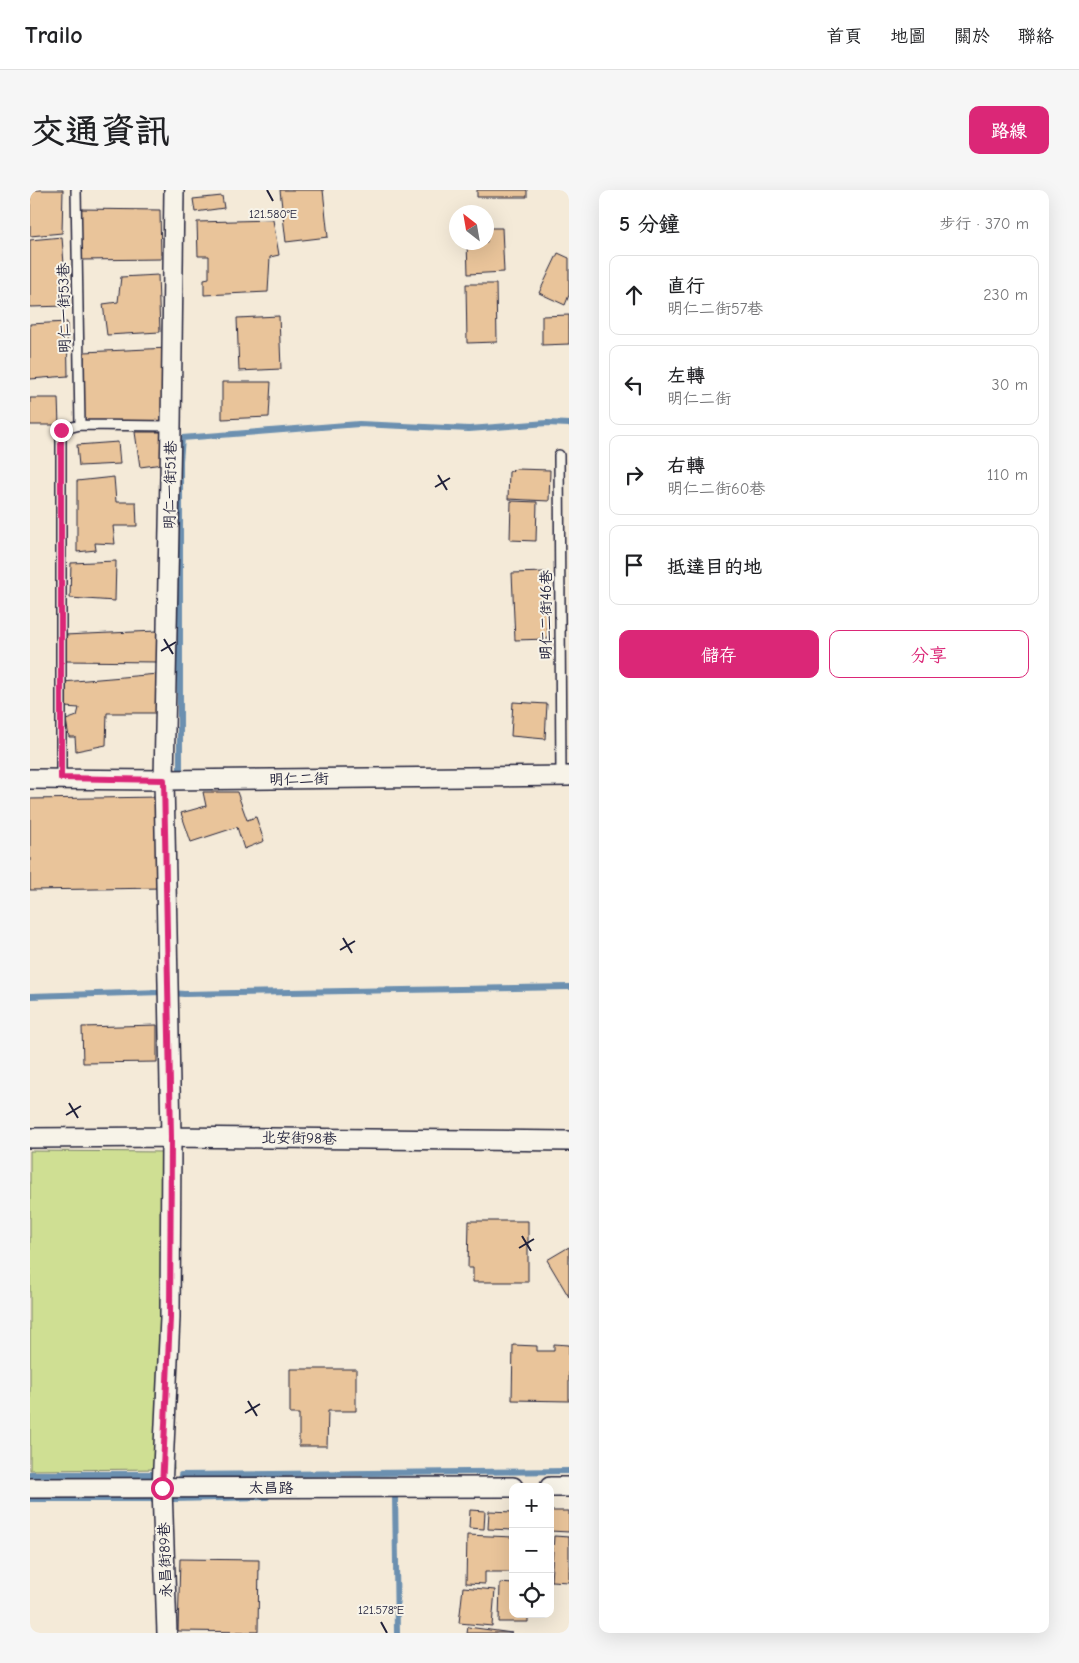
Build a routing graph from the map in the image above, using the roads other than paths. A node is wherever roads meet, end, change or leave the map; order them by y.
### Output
1 (76, 190) edge
2 (174, 190) edge
3 (80, 425) junction
4 (171, 426) junction
5 (559, 455) dead end
6 (565, 776) edge
7 (61, 778) junction
8 (30, 779) edge
9 (164, 780) junction
10 (171, 1137) junction
11 (30, 1138) edge
12 (569, 1141) edge
13 (509, 1487) edge
14 (554, 1487) edge
15 (569, 1487) edge
16 (30, 1488) edge
17 (162, 1488) junction
18 (167, 1633) edge

1 - 3 lane, 明仁一街53巷
2 - 4 street, 明仁一街51巷
3 - 4 lane
3 - 7 lane
4 - 9 street, 明仁一街51巷
5 - 6 lane, 明仁二街46巷
6 - 9 street, 明仁二街
7 - 8 street, 明仁二街
7 - 9 street, 明仁二街
9 - 10 street, 明仁一街51巷
10 - 11 street, 北安街98巷
10 - 12 street, 北安街98巷
10 - 17 street, 永昌街89巷
13 - 17 street, 太昌路
14 - 15 street
16 - 17 street, 太昌路
17 - 18 street, 永昌街89巷

